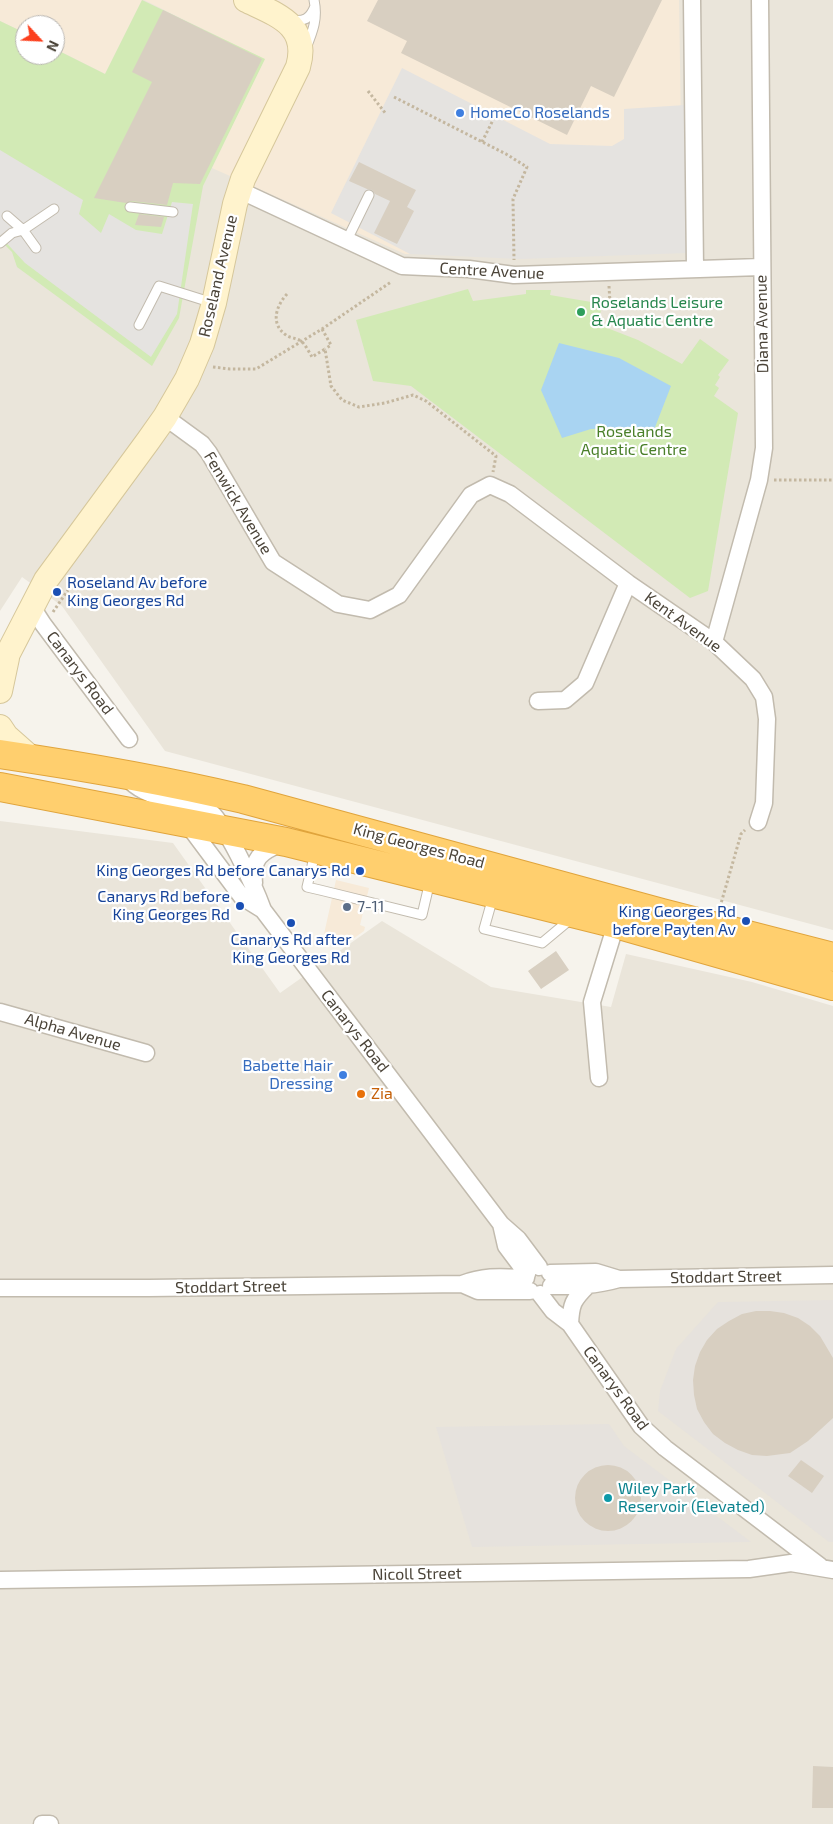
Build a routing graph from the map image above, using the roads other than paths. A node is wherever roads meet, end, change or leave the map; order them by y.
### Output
1 (246, 0) edge
2 (692, 0) edge
3 (760, 0) edge
4 (313, 2) edge
5 (277, 15) junction
6 (298, 67) junction
7 (239, 190) junction
8 (369, 195) dead end
9 (130, 207) dead end
10 (54, 209) dead end
11 (172, 212) dead end
12 (7, 216) dead end
13 (23, 230) junction
14 (347, 240) junction
15 (0, 243) edge
16 (36, 248) dead end
17 (761, 267) junction
18 (695, 268) junction
19 (214, 303) junction
20 (139, 325) dead end
21 (165, 417) junction
22 (490, 485) joint
23 (628, 583) junction
24 (32, 607) junction
25 (714, 642) junction
26 (3, 663) edge
27 (0, 691) edge
28 (538, 701) dead end
29 (0, 727) edge
30 (129, 739) dead end
31 (0, 754) edge
32 (32, 759) junction
33 (122, 773) junction
34 (0, 787) edge
35 (186, 822) junction
36 (758, 822) road end
37 (223, 829) junction
38 (286, 842) junction
39 (316, 849) junction
40 (431, 879) junction
41 (254, 888) junction
42 (494, 894) junction
43 (263, 910) junction
44 (576, 915) junction
45 (616, 924) junction
46 (833, 957) edge
47 (833, 986) edge
48 (0, 1012) edge
49 (146, 1053) dead end
50 (599, 1078) dead end
51 (501, 1224) junction
52 (511, 1253) junction
53 (833, 1275) edge
54 (486, 1277) junction
55 (619, 1279) junction
56 (539, 1281) junction
57 (462, 1284) junction
58 (587, 1286) junction
59 (0, 1288) edge
60 (570, 1324) junction
61 (830, 1572) edge
62 (0, 1580) edge
63 (42, 1824) edge
64 (50, 1824) edge

1 - 5 street, Roseland Avenue
2 - 18 street
3 - 17 street, Diana Avenue
4 - 5 lane
4 - 6 lane
5 - 6 street, Roseland Avenue
6 - 7 street, Roseland Avenue
7 - 14 street, Centre Avenue
7 - 19 street, Roseland Avenue
8 - 14 lane
9 - 11 lane
10 - 13 lane
12 - 13 lane
13 - 15 lane
13 - 16 lane
14 - 18 street, Centre Avenue
17 - 18 street, Centre Avenue
17 - 25 street, Diana Avenue
19 - 20 lane
19 - 21 street, Roseland Avenue
21 - 22 street, Fenwick Avenue
21 - 24 street, Roseland Avenue
22 - 23 street, Kent Avenue
23 - 25 street, Kent Avenue
23 - 28 street
24 - 26 street, Roseland Avenue
24 - 30 street, Canarys Road
25 - 36 street, Kent Avenue
26 - 27 street, Roseland Avenue
29 - 32 street
31 - 32 highway, King Georges Road
32 - 33 highway, King Georges Road
33 - 37 street, Canarys Road
33 - 46 highway, King Georges Road
34 - 35 highway, King Georges Road
35 - 37 highway, King Georges Road
35 - 43 street, Canarys Road
37 - 38 highway, King Georges Road
37 - 41 street, Canarys Road
38 - 39 highway, King Georges Road
38 - 41 street, Canarys Road
39 - 40 highway, King Georges Road
39 - 40 lane
40 - 42 highway, King Georges Road
41 - 43 street, Canarys Road
42 - 44 highway, King Georges Road
42 - 44 lane
43 - 51 street, Canarys Road
44 - 45 highway, King Georges Road
45 - 47 highway, King Georges Road
45 - 50 street
48 - 49 street, Alpha Avenue
51 - 52 street, Canarys Road
51 - 56 street, Canarys Road
52 - 54 street, Stoddart Street
52 - 56 street, Canarys Road
53 - 55 street, Stoddart Street
54 - 56 street, Stoddart Street
54 - 57 street, Stoddart Street
55 - 56 street, Stoddart Street
55 - 58 street, Stoddart Street
56 - 57 street, Stoddart Street
56 - 58 street, Stoddart Street
56 - 60 street, Canarys Road
57 - 59 street, Stoddart Street
58 - 60 street
60 - 61 street, Canarys Road
61 - 62 street, Nicoll Street
63 - 64 street

